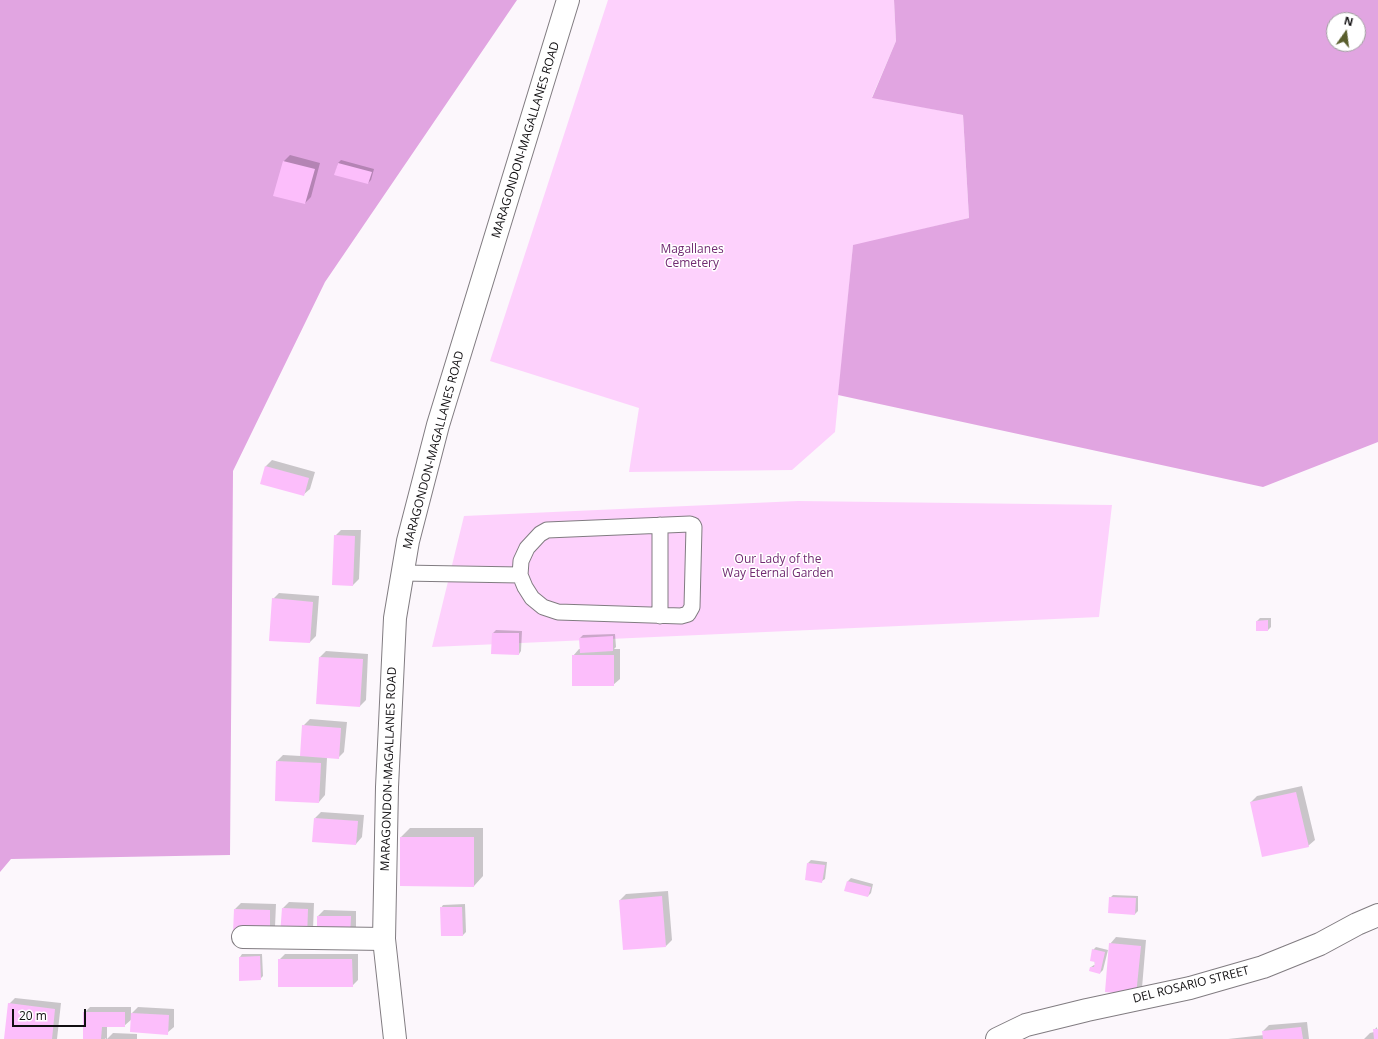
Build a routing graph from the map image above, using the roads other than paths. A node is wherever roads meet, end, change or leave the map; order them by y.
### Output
1 (568, 0) edge
2 (660, 525) junction
3 (402, 572) junction
4 (520, 575) junction
5 (660, 616) junction
6 (1378, 915) edge
7 (243, 937) dead end
8 (384, 939) junction
9 (395, 1039) edge
10 (997, 1039) edge

1 - 3 main road, MARAGONDON-MAGALLANES ROAD
2 - 4 lane
2 - 5 lane
2 - 5 lane
3 - 4 lane
3 - 8 main road, MARAGONDON-MAGALLANES ROAD
4 - 5 lane
6 - 10 main road, DEL ROSARIO STREET
7 - 8 main road
8 - 9 main road, MARAGONDON-MAGALLANES ROAD

